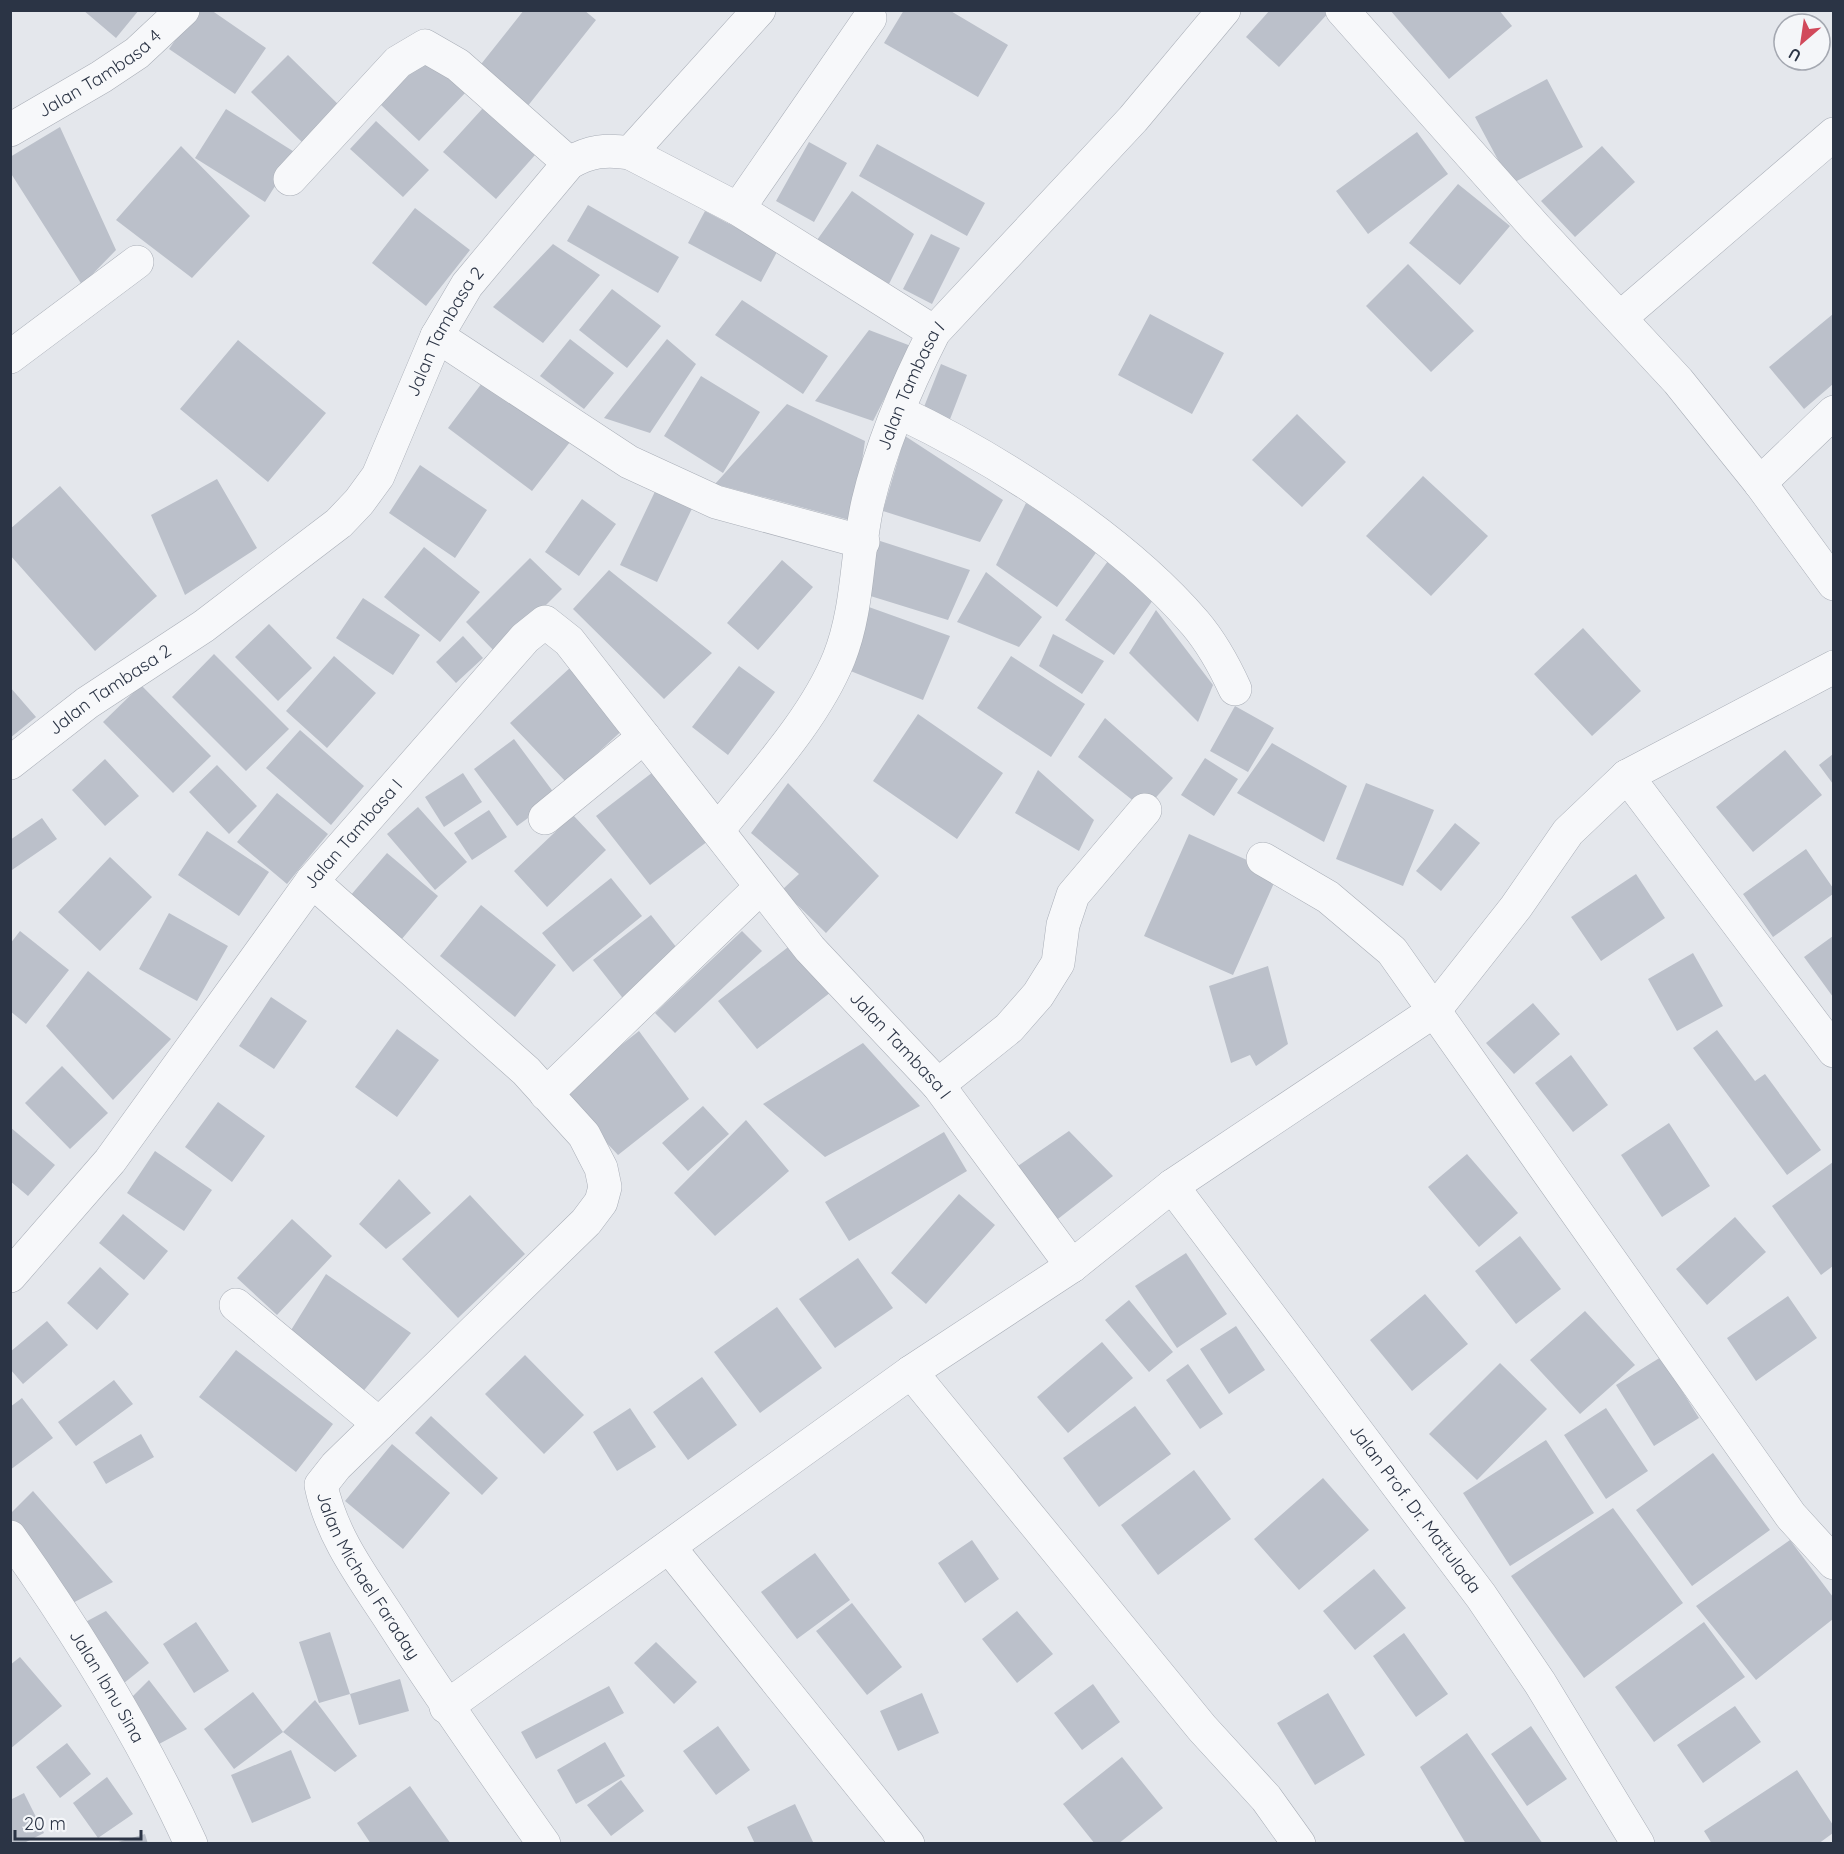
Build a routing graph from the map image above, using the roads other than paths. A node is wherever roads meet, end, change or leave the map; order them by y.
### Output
1 (183, 10) edge
2 (759, 10) edge
3 (1224, 10) edge
4 (1342, 10) edge
5 (870, 18) dead end
6 (10, 130) edge
7 (1833, 134) edge
8 (630, 153) junction
9 (569, 163) junction
10 (290, 179) dead end
11 (738, 209) junction
12 (137, 262) dead end
13 (1620, 318) junction
14 (934, 332) junction
15 (437, 336) junction
16 (10, 357) edge
17 (899, 412) junction
18 (1833, 412) edge
19 (1760, 483) junction
20 (863, 542) junction
21 (1833, 584) edge
22 (1833, 667) edge
23 (1235, 689) dead end
24 (644, 736) junction
25 (10, 763) edge
26 (1627, 776) junction
27 (1145, 810) dead end
28 (545, 818) dead end
29 (718, 830) junction
30 (1263, 859) dead end
31 (312, 881) junction
32 (760, 888) junction
33 (1434, 1011) junction
34 (1833, 1051) edge
35 (938, 1085) junction
36 (546, 1094) junction
37 (1172, 1186) junction
38 (1072, 1266) junction
39 (10, 1276) edge
40 (236, 1305) dead end
41 (911, 1372) junction
42 (379, 1424) junction
43 (10, 1537) edge
44 (669, 1547) junction
45 (1833, 1563) edge
46 (446, 1707) junction
47 (191, 1844) edge
48 (544, 1844) edge
49 (908, 1844) edge
50 (1299, 1844) edge
51 (1638, 1844) edge

1 - 6 street, Jalan Tambasa 4
2 - 8 street
3 - 14 street, Jalan Tambasa I
4 - 13 street
5 - 11 street
7 - 13 street
8 - 9 street, Jalan Tambasa 2
8 - 11 street, Jalan Tambasa 2
9 - 10 street
9 - 15 street, Jalan Tambasa 2
11 - 14 street, Jalan Tambasa 2
12 - 16 street
13 - 19 street
14 - 17 street, Jalan Tambasa I
15 - 20 street
15 - 25 street, Jalan Tambasa 2
17 - 20 street, Jalan Tambasa I
17 - 23 street
18 - 19 street
19 - 21 street
20 - 29 street, Jalan Tambasa I
22 - 26 street
24 - 28 street
24 - 29 street, Jalan Tambasa I
24 - 31 street, Jalan Tambasa I
26 - 33 street
26 - 34 street
27 - 35 street
29 - 32 street, Jalan Tambasa I
30 - 33 street
31 - 36 street, Jalan Michael Faraday
31 - 39 street, Jalan Tambasa I
32 - 35 street, Jalan Tambasa I
32 - 36 street
33 - 37 street
33 - 45 street
35 - 38 street, Jalan Tambasa I
36 - 42 street, Jalan Michael Faraday
37 - 38 street
37 - 51 street, Jalan Prof. Dr. Mattulada
38 - 41 street
40 - 42 street
41 - 44 street
41 - 50 street
42 - 46 street, Jalan Michael Faraday
43 - 47 street, Jalan Ibnu Sina
44 - 46 street
44 - 49 street
46 - 48 street, Jalan Michael Faraday

